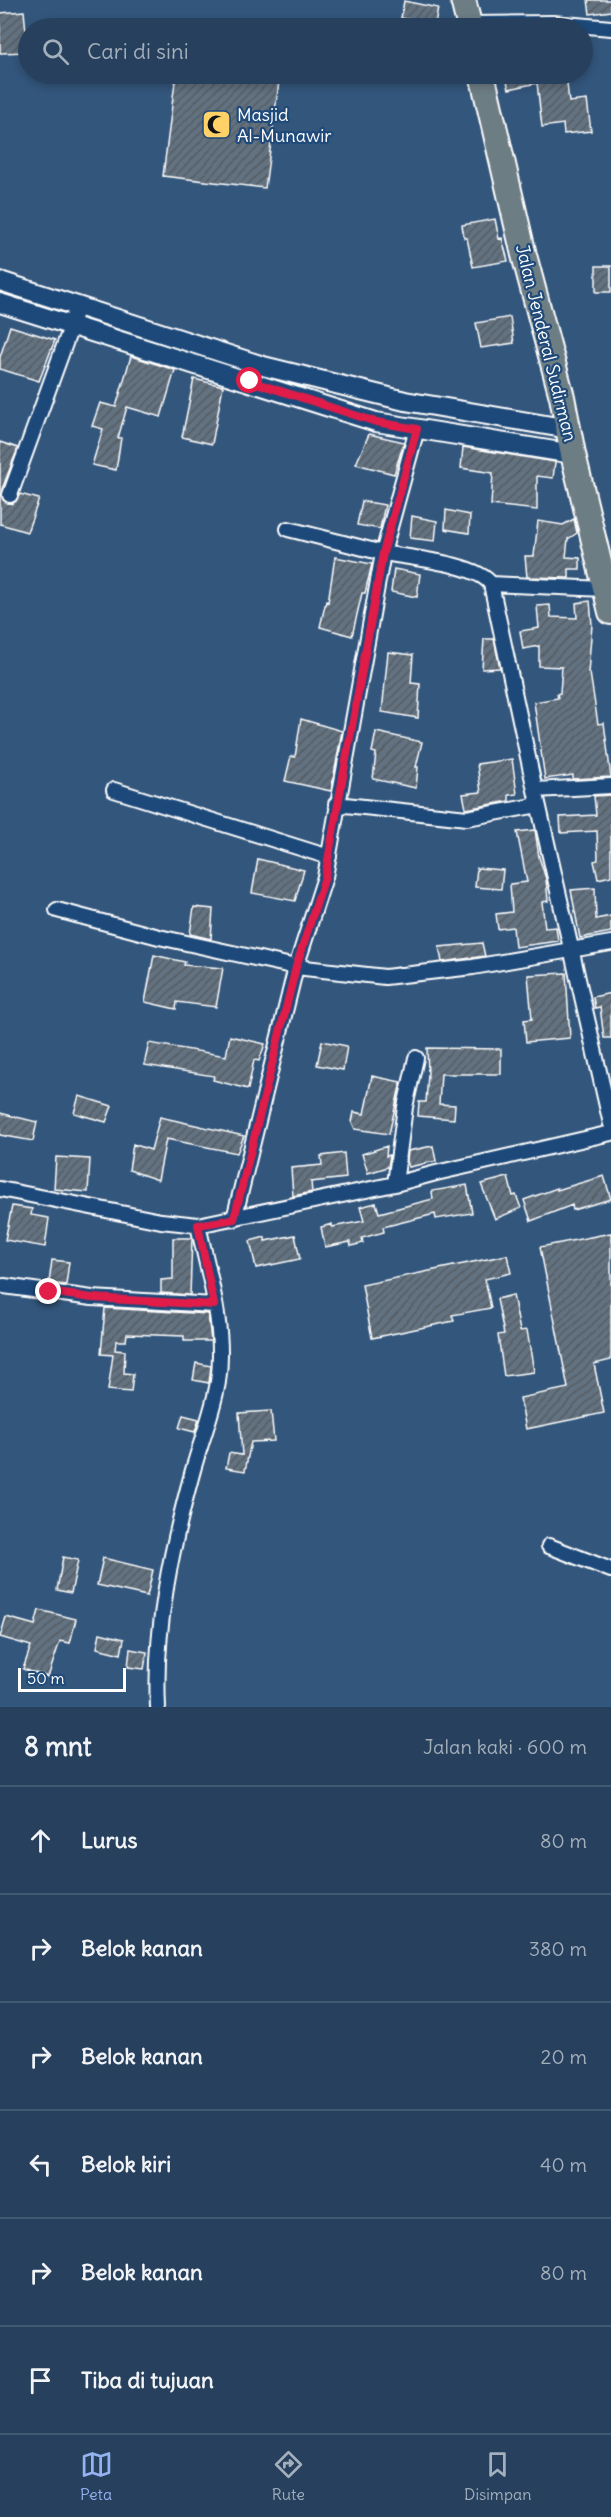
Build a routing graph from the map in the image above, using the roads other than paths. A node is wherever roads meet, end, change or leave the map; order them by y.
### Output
1 (463, 0) edge
2 (468, 18) edge
3 (593, 26) edge
4 (611, 28) edge
5 (484, 84) edge
6 (0, 281) edge
7 (0, 303) edge
8 (76, 307) junction
9 (71, 327) junction
10 (417, 429) junction
11 (569, 429) junction
12 (573, 454) junction
13 (9, 495) dead end
14 (288, 529) dead end
15 (383, 553) junction
16 (491, 584) junction
17 (608, 601) edge
18 (611, 786) edge
19 (114, 790) dead end
20 (535, 790) junction
21 (336, 804) junction
22 (538, 806) junction
23 (329, 857) junction
24 (57, 910) dead end
25 (611, 943) edge
26 (571, 950) junction
27 (296, 967) junction
28 (416, 1059) dead end
29 (611, 1124) edge
30 (611, 1133) edge
31 (395, 1184) junction
32 (0, 1189) edge
33 (234, 1219) junction
34 (198, 1225) junction
35 (4, 1286) dead end
36 (214, 1305) junction
37 (549, 1546) dead end
38 (611, 1570) edge
39 (158, 1707) edge

1 - 2 highway
3 - 4 street
5 - 11 highway, Jalan Jenderal Sudirman
6 - 8 street
7 - 9 street
8 - 9 street
8 - 11 street
9 - 10 street
9 - 13 street
10 - 12 street
10 - 15 street
11 - 12 highway, Jalan Jenderal Sudirman
12 - 17 highway, Jalan Jenderal Sudirman
14 - 15 street
15 - 16 street
15 - 21 street
16 - 17 street
16 - 20 street
18 - 20 street
19 - 23 street
20 - 22 street
21 - 22 street
21 - 23 street
22 - 26 street
23 - 27 street
24 - 27 street
25 - 26 street
26 - 27 street
26 - 29 street
27 - 33 street
28 - 31 street
30 - 31 street
31 - 33 street
32 - 34 street
33 - 34 street
34 - 36 street
35 - 36 street
36 - 39 street
37 - 38 street

